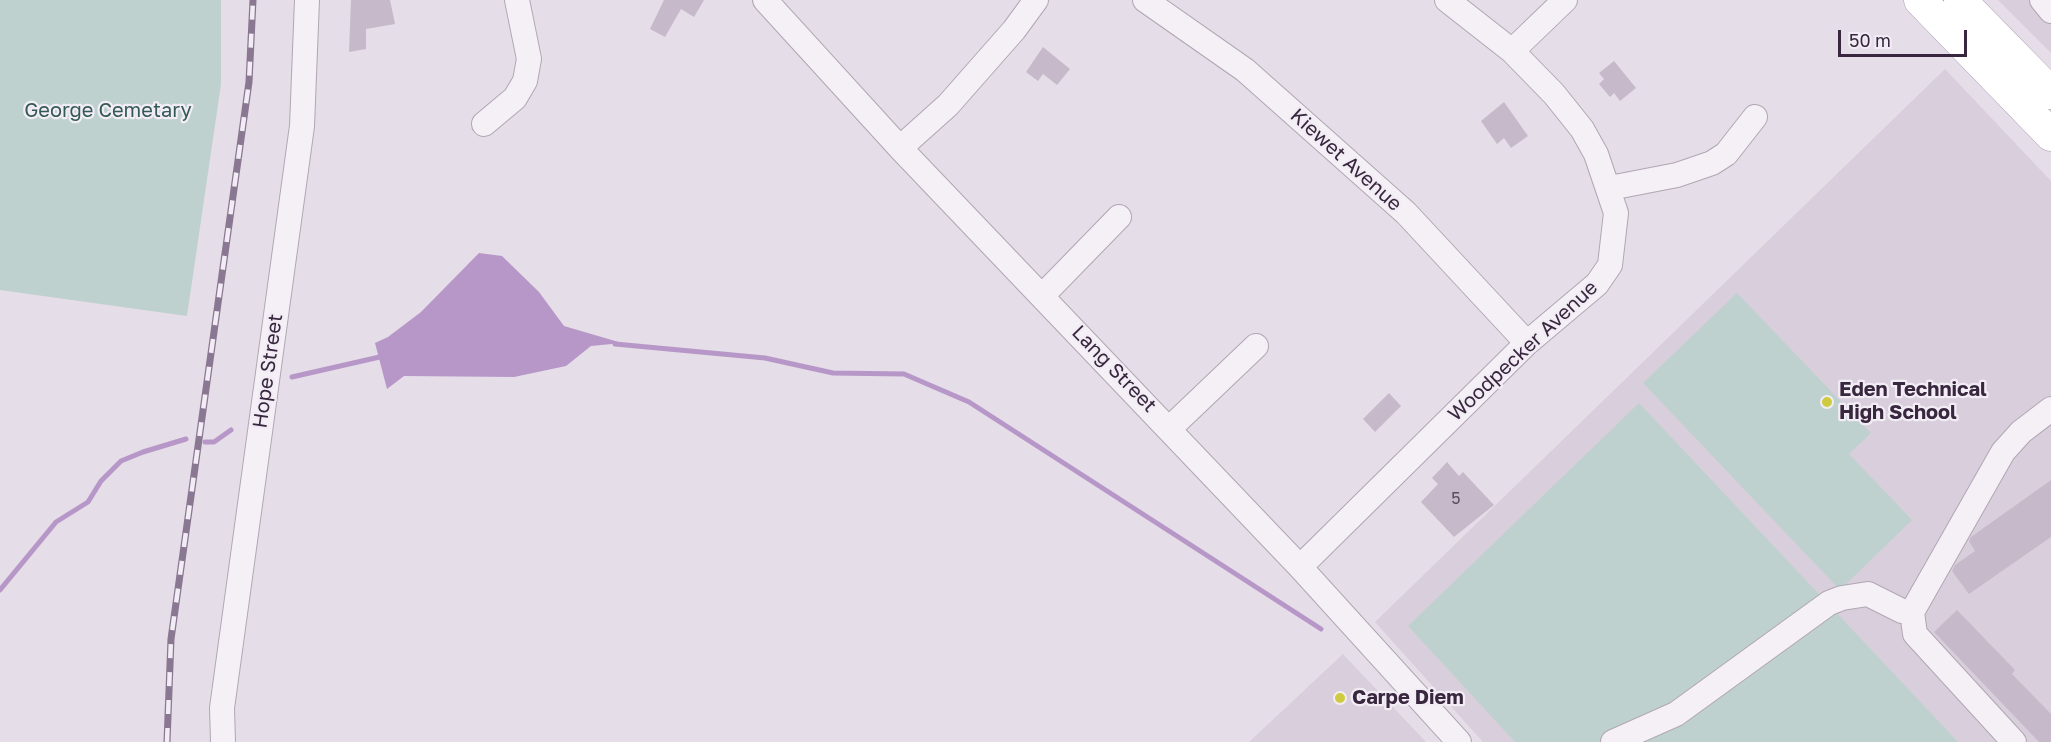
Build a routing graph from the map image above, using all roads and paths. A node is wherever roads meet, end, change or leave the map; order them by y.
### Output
1 (307, 0) edge
2 (517, 0) edge
3 (1036, 0) edge
4 (1145, 0) edge
5 (1447, 0) edge
6 (1565, 0) edge
7 (1920, 0) edge
8 (1960, 0) edge
9 (2042, 0) edge
10 (775, 3) edge
11 (2051, 11) edge
12 (1512, 51) junction
13 (2051, 93) edge
14 (1755, 117) dead end
15 (484, 124) dead end
16 (2051, 135) edge
17 (900, 148) junction
18 (1610, 188) junction
19 (1119, 217) dead end
20 (1043, 295) junction
21 (1527, 343) junction
22 (1256, 346) dead end
23 (2051, 409) edge
24 (1170, 428) junction
25 (1300, 567) junction
26 (1912, 612) junction
27 (223, 742) edge
28 (1459, 742) edge
29 (1613, 742) edge
30 (2014, 742) edge

1 - 27 street, Hope Street
2 - 15 street
3 - 17 street
4 - 21 street, Kiewet Avenue
5 - 12 street, Woodpecker Avenue
6 - 12 street
7 - 16 main road
8 - 13 main road
9 - 11 street
10 - 17 street, Lang Street
12 - 18 street, Woodpecker Avenue
14 - 18 street
17 - 20 street, Lang Street
18 - 21 street, Woodpecker Avenue
19 - 20 street
20 - 24 street, Lang Street
21 - 25 street, Woodpecker Avenue
22 - 24 street
23 - 26 street
24 - 25 street, Lang Street
25 - 28 street, Lang Street
26 - 29 street
26 - 30 street

